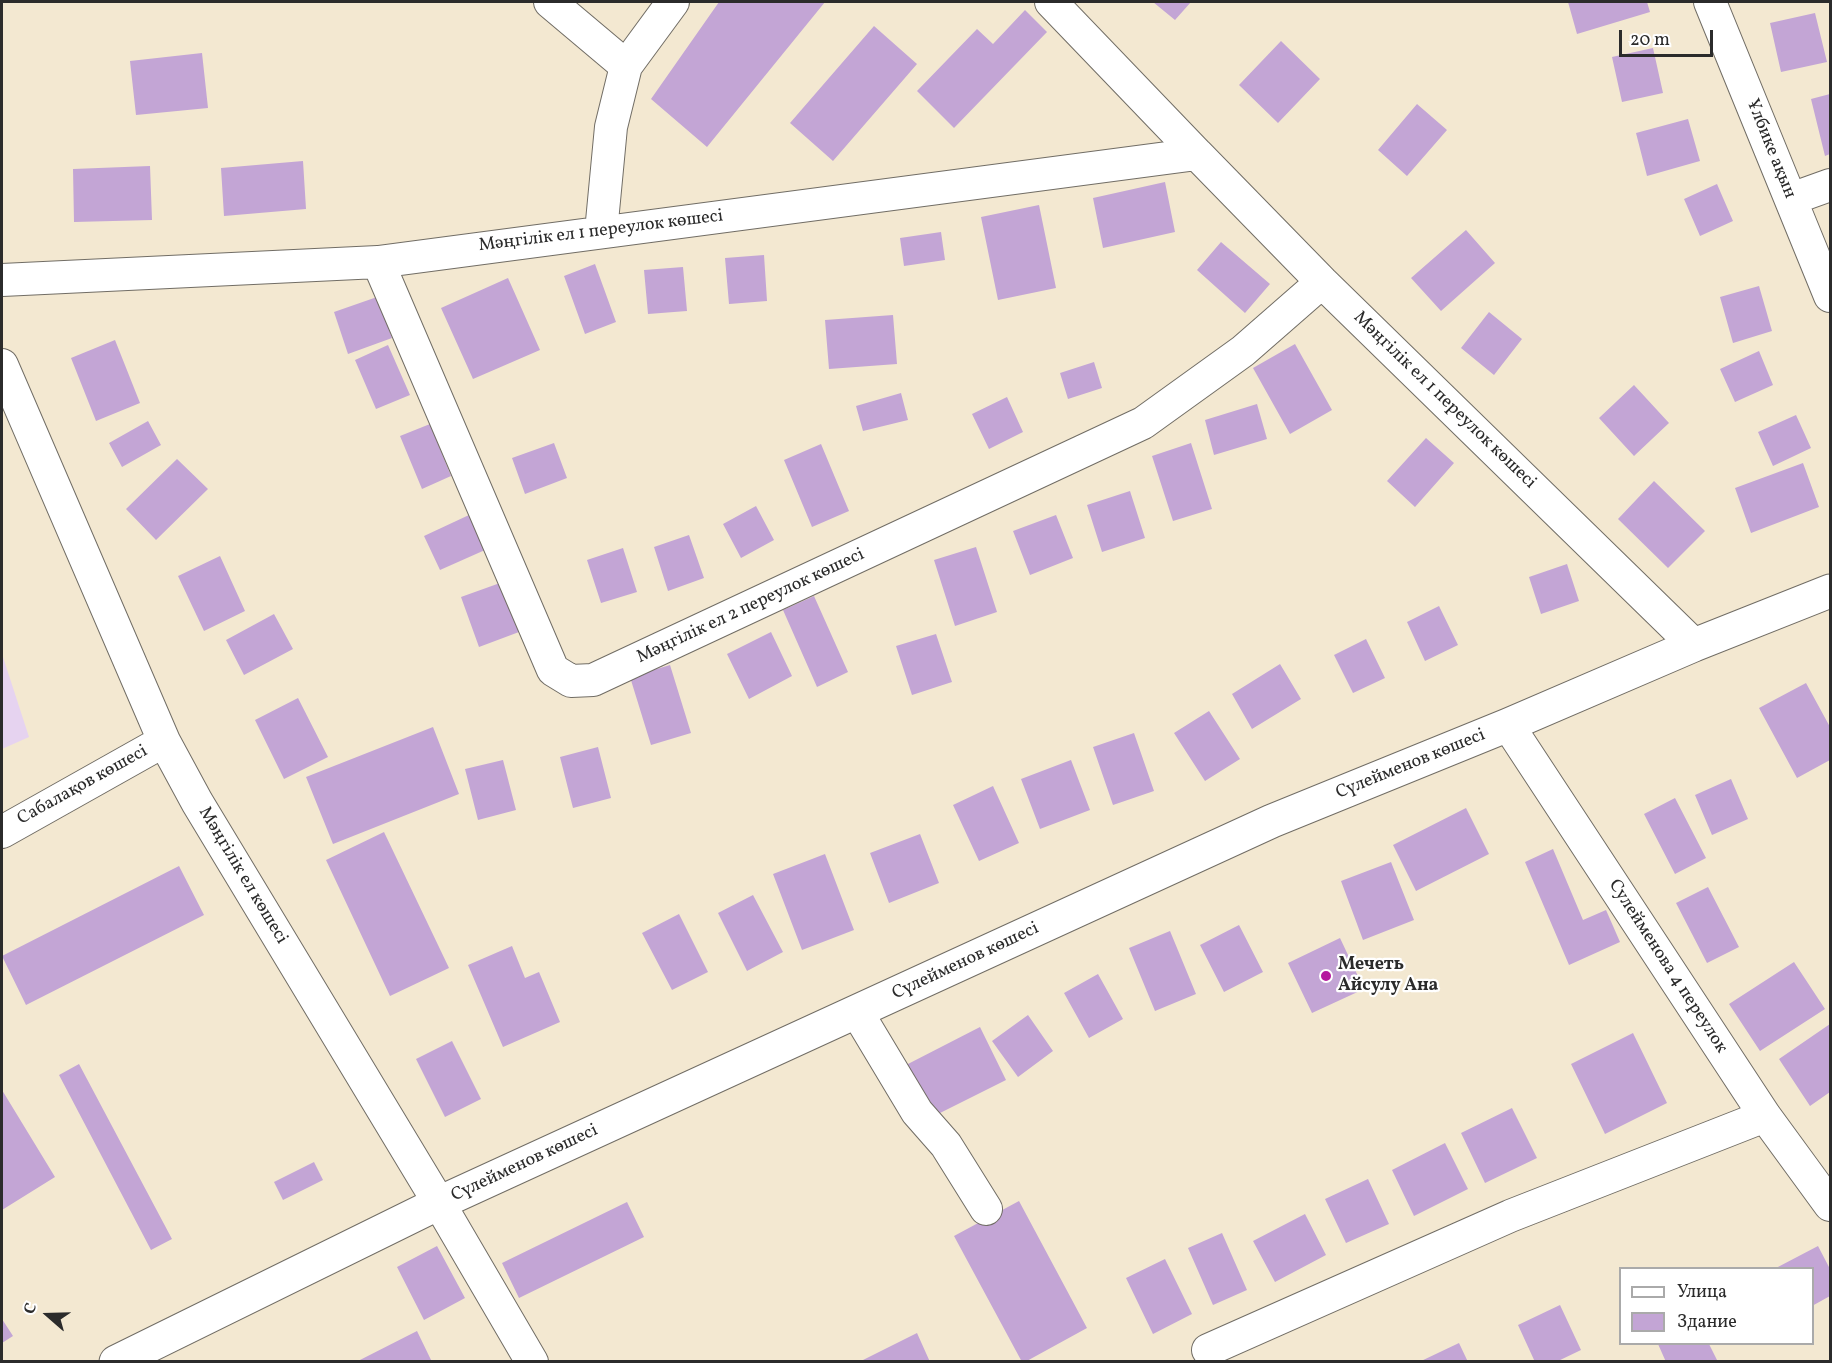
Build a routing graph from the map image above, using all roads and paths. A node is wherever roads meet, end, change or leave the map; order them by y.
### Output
1 (550, 2) edge
2 (673, 2) edge
3 (1051, 2) edge
4 (1710, 2) edge
5 (627, 66) junction
6 (1197, 154) junction
7 (1830, 185) edge
8 (1791, 199) junction
9 (601, 232) junction
10 (378, 261) junction
11 (2, 280) edge
12 (1322, 282) junction
13 (1830, 296) edge
14 (2, 365) edge
15 (1830, 591) edge
16 (1694, 645) junction
17 (1508, 725) junction
18 (164, 741) junction
19 (2, 832) edge
20 (857, 1012) junction
21 (1765, 1116) junction
22 (439, 1203) junction
23 (1830, 1205) edge
24 (986, 1209) dead end
25 (1208, 1350) dead end
26 (116, 1362) edge
27 (532, 1362) edge

1 - 5 street
2 - 5 street
3 - 6 street, Мәңгілік ел 1 переулок көшесі
4 - 8 street, Ұлбике ақын
5 - 9 street
6 - 9 street, Мәңгілік ел 1 переулок көшесі
6 - 12 street, Мәңгілік ел 1 переулок көшесі
7 - 8 street
8 - 13 street, Ұлбике ақын
9 - 10 street, Мәңгілік ел 1 переулок көшесі
10 - 11 street, Мәңгілік ел 1 переулок көшесі
10 - 12 street, Мәңгілік ел 2 переулок көшесі
12 - 16 street, Мәңгілік ел 1 переулок көшесі
14 - 18 street, Мәңгілік ел көшесі
15 - 16 main road, Сүлейменов көшесі
16 - 17 main road, Сүлейменов көшесі
17 - 20 main road, Сүлейменов көшесі
17 - 21 street, Сулейменова 4 переулок
18 - 19 street, Сабалақов көшесі
18 - 22 street, Мәңгілік ел көшесі
20 - 22 main road, Сүлейменов көшесі
20 - 24 street
21 - 23 street, Сулейменова 4 переулок
21 - 25 street
22 - 26 main road, Сүлейменов көшесі
22 - 27 street, Мәңгілік ел көшесі

